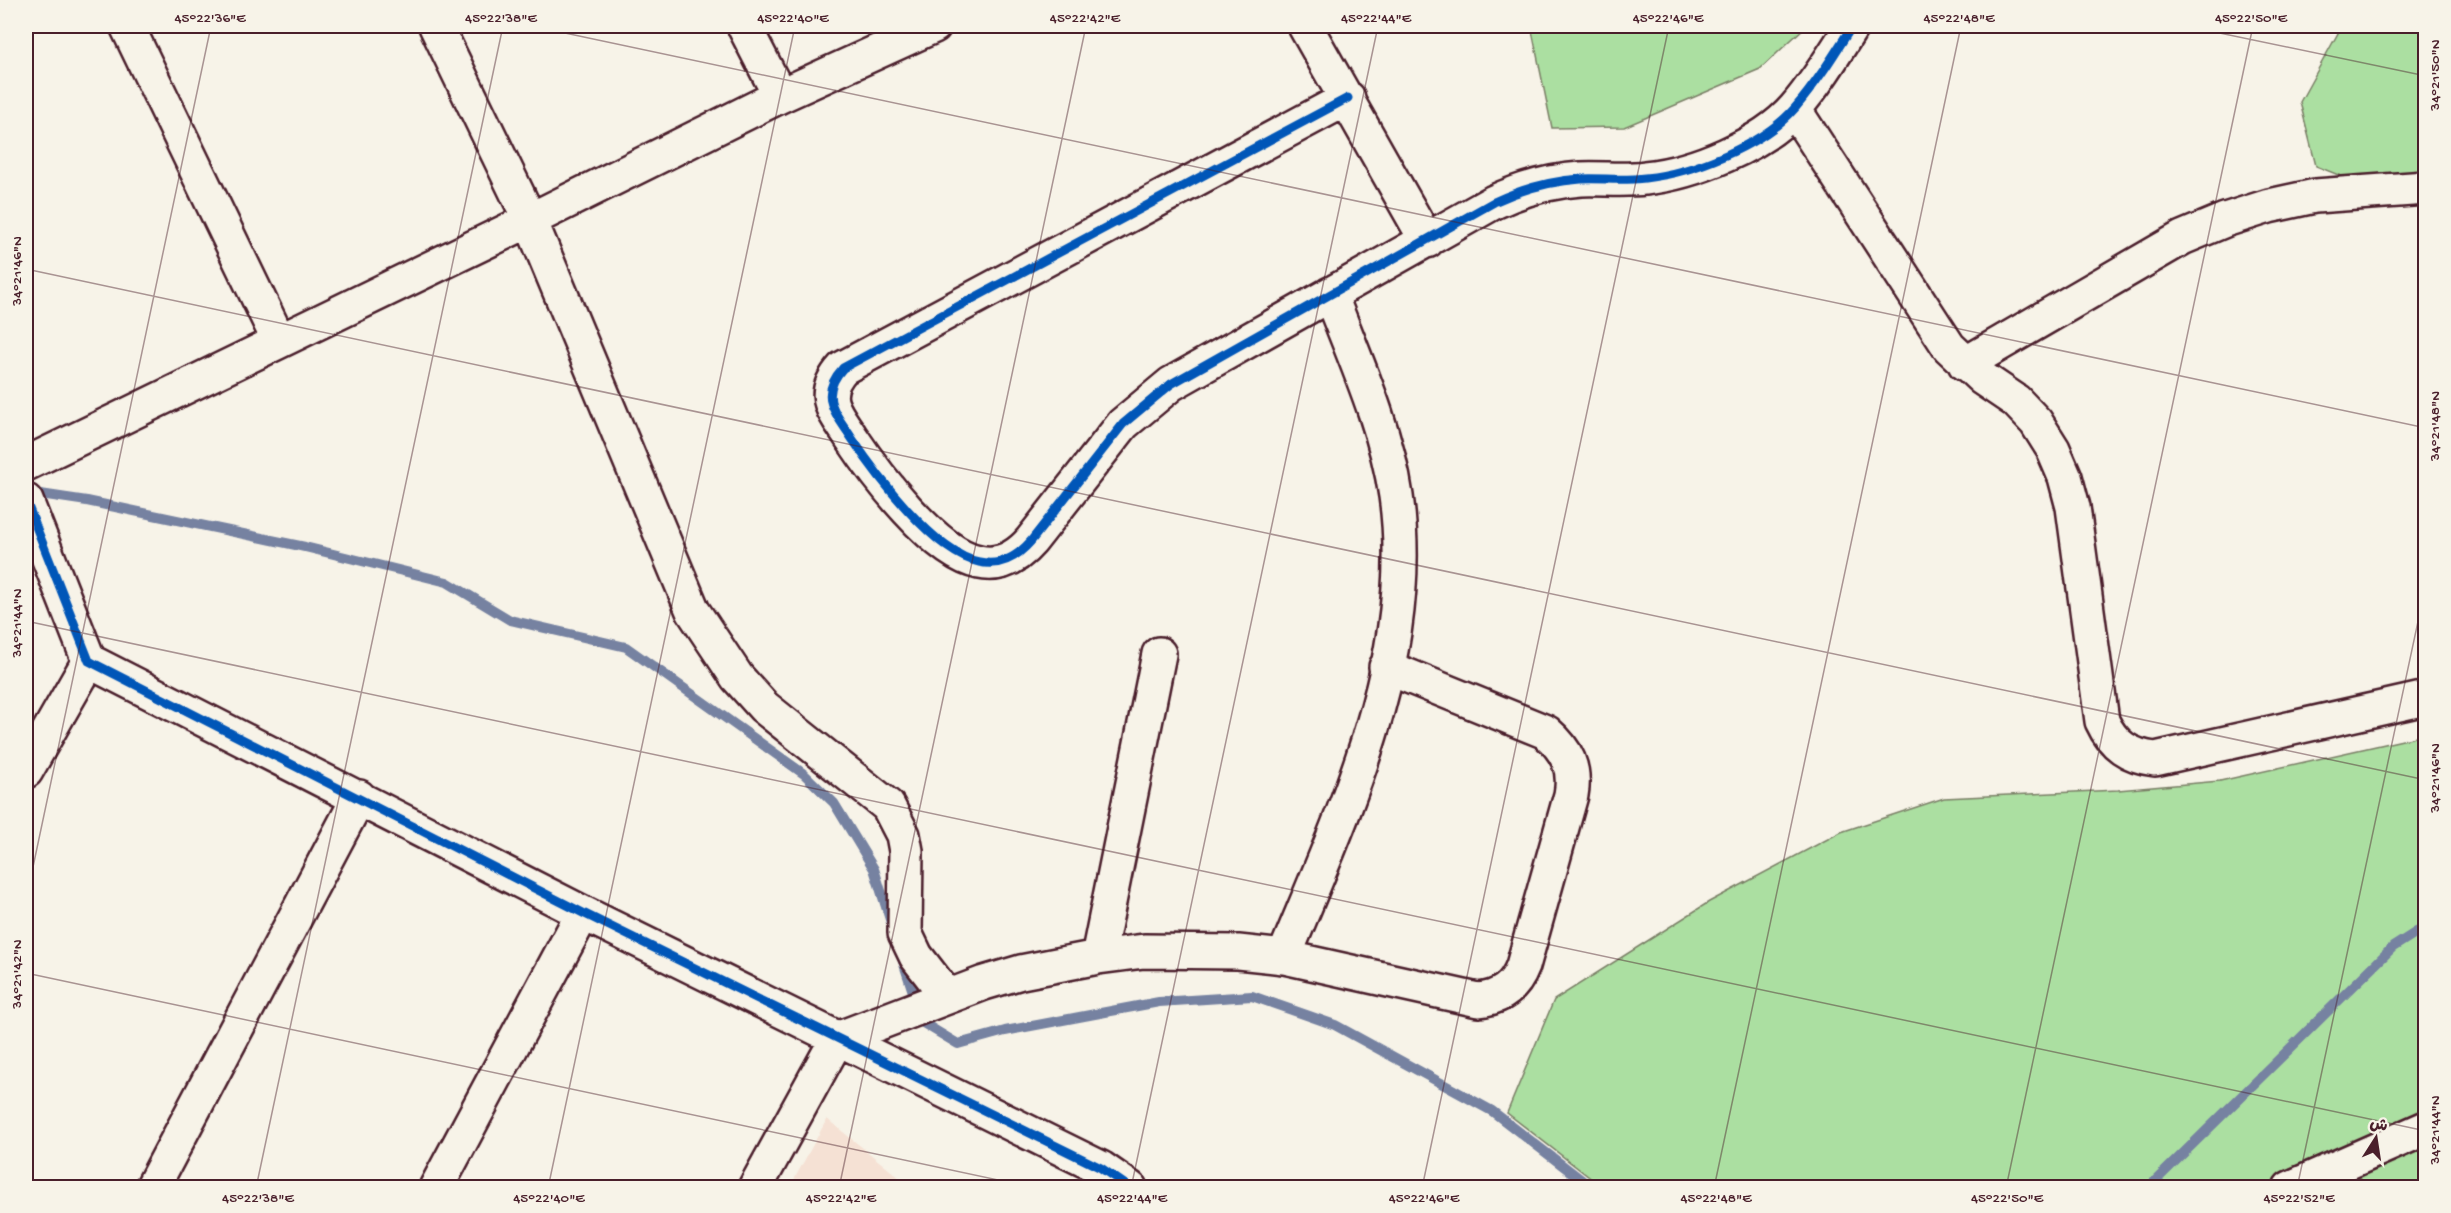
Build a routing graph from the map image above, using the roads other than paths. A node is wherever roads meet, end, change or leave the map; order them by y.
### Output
1 (127, 26) edge
2 (436, 26) edge
3 (744, 26) edge
4 (934, 26) edge
5 (1305, 26) edge
6 (1852, 26) edge
7 (780, 96) junction
8 (1348, 98) junction
9 (1794, 109) junction
10 (2426, 188) edge
11 (530, 220) junction
12 (1427, 240) junction
13 (1330, 294) junction
14 (279, 342) junction
15 (1965, 364) junction
16 (26, 464) edge
17 (26, 501) edge
18 (34, 547) edge
19 (1159, 654) dead end
20 (89, 661) junction
21 (1386, 667) junction
22 (2426, 698) edge
23 (26, 771) edge
24 (359, 797) junction
25 (583, 912) junction
26 (1098, 957) junction
27 (1284, 957) junction
28 (947, 996) junction
29 (837, 1039) junction
30 (2426, 1128) edge
31 (152, 1188) edge
32 (436, 1188) edge
33 (755, 1188) edge
34 (1130, 1188) edge
35 (2290, 1188) edge

1 - 14 street
2 - 11 street
3 - 7 street
4 - 7 street
5 - 8 street
6 - 9 street
7 - 11 street
8 - 12 street
8 - 13 street
9 - 12 street
9 - 15 street
10 - 15 street
11 - 14 street
11 - 28 street
12 - 13 street
13 - 21 street
14 - 16 street
15 - 22 street
17 - 18 street
18 - 20 street
19 - 26 street
20 - 23 street
20 - 24 street
21 - 27 street
21 - 27 street
24 - 25 street
24 - 31 street
25 - 29 street
25 - 32 street
26 - 27 street
26 - 28 street
28 - 29 street
29 - 33 street
29 - 34 street
30 - 35 street

